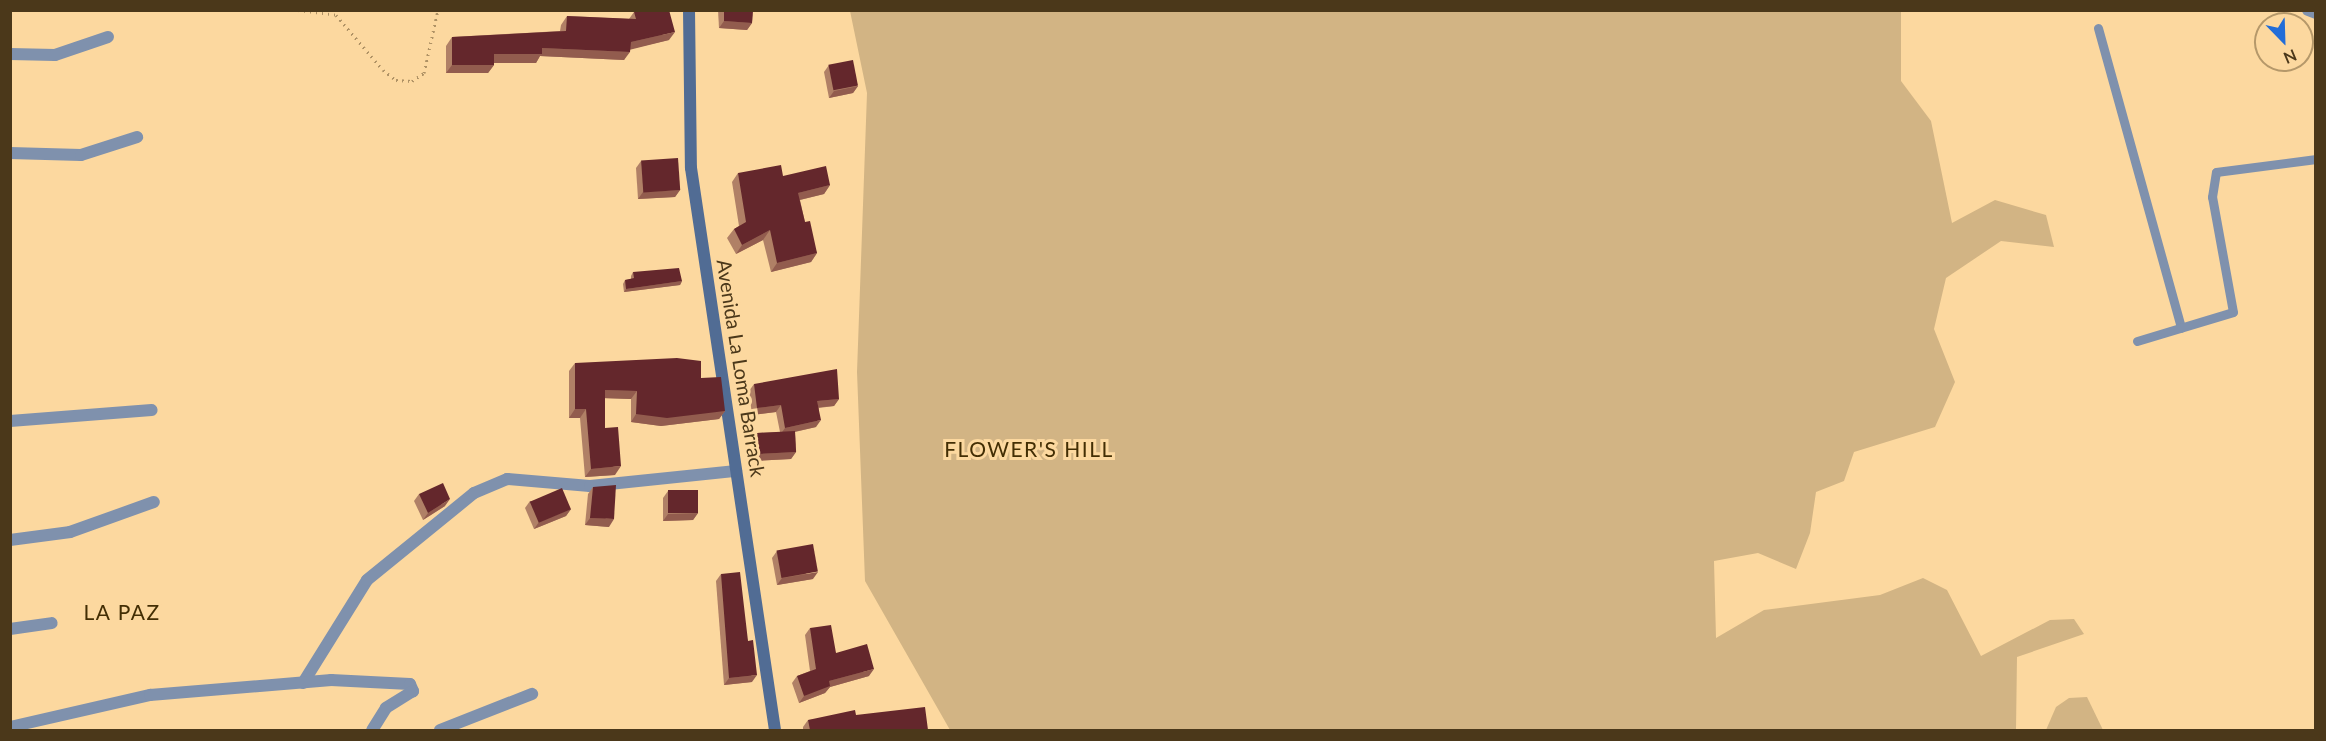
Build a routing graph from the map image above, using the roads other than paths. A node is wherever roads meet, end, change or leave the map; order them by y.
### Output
1 (688, 10) edge
2 (2308, 10) edge
3 (2316, 13) edge
4 (2098, 28) dead end
5 (108, 37) dead end
6 (10, 54) edge
7 (137, 137) dead end
8 (10, 153) edge
9 (2316, 159) edge
10 (2181, 328) junction
11 (2137, 341) dead end
12 (152, 410) dead end
13 (10, 421) edge
14 (736, 471) junction
15 (154, 502) dead end
16 (10, 540) edge
17 (52, 622) dead end
18 (10, 629) edge
19 (303, 683) junction
20 (532, 694) dead end
21 (10, 728) edge
22 (372, 730) edge
23 (440, 730) edge
24 (775, 730) edge

1 - 14 main road, Avenida La Loma Barrack
2 - 3 street
4 - 10 lane
5 - 6 street
7 - 8 street
9 - 10 lane
10 - 11 lane
12 - 13 street
14 - 19 street
14 - 24 main road, Avenida La Loma Barrack
15 - 16 street
17 - 18 street
19 - 21 street
19 - 22 street
20 - 23 street

